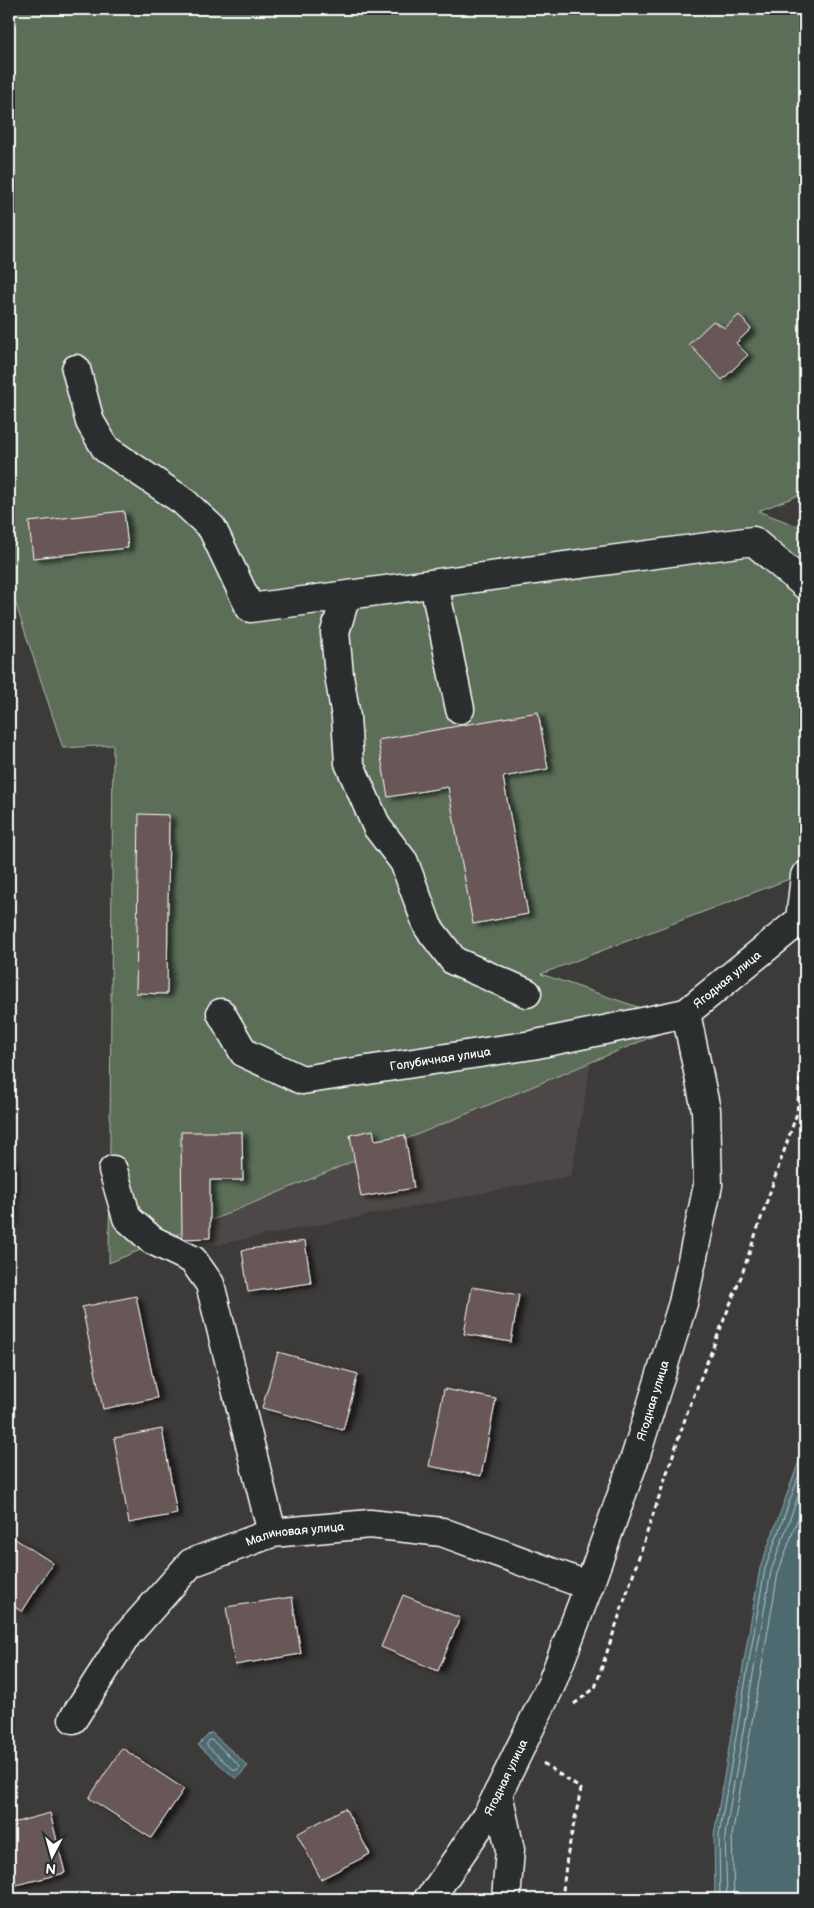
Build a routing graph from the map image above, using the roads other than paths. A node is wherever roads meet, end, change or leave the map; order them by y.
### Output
1 (76, 369) dead end
2 (434, 584) junction
3 (805, 585) edge
4 (346, 596) junction
5 (460, 709) dead end
6 (805, 876) edge
7 (802, 919) edge
8 (527, 993) dead end
9 (221, 1013) dead end
10 (686, 1013) junction
11 (113, 1170) dead end
12 (272, 1532) junction
13 (589, 1586) junction
14 (72, 1719) dead end
15 (498, 1793) junction
16 (428, 1899) edge
17 (506, 1899) edge

1 - 4 street
2 - 3 street
2 - 4 street
2 - 5 street
4 - 8 street
6 - 7 street
7 - 10 street, Ягодная улица
9 - 10 street, Голубичная улица
10 - 13 street, Ягодная улица
11 - 12 street
12 - 13 street, Малиновая улица
12 - 14 street, Малиновая улица
13 - 15 street, Ягодная улица
15 - 16 street, Ягодная улица
15 - 17 street

